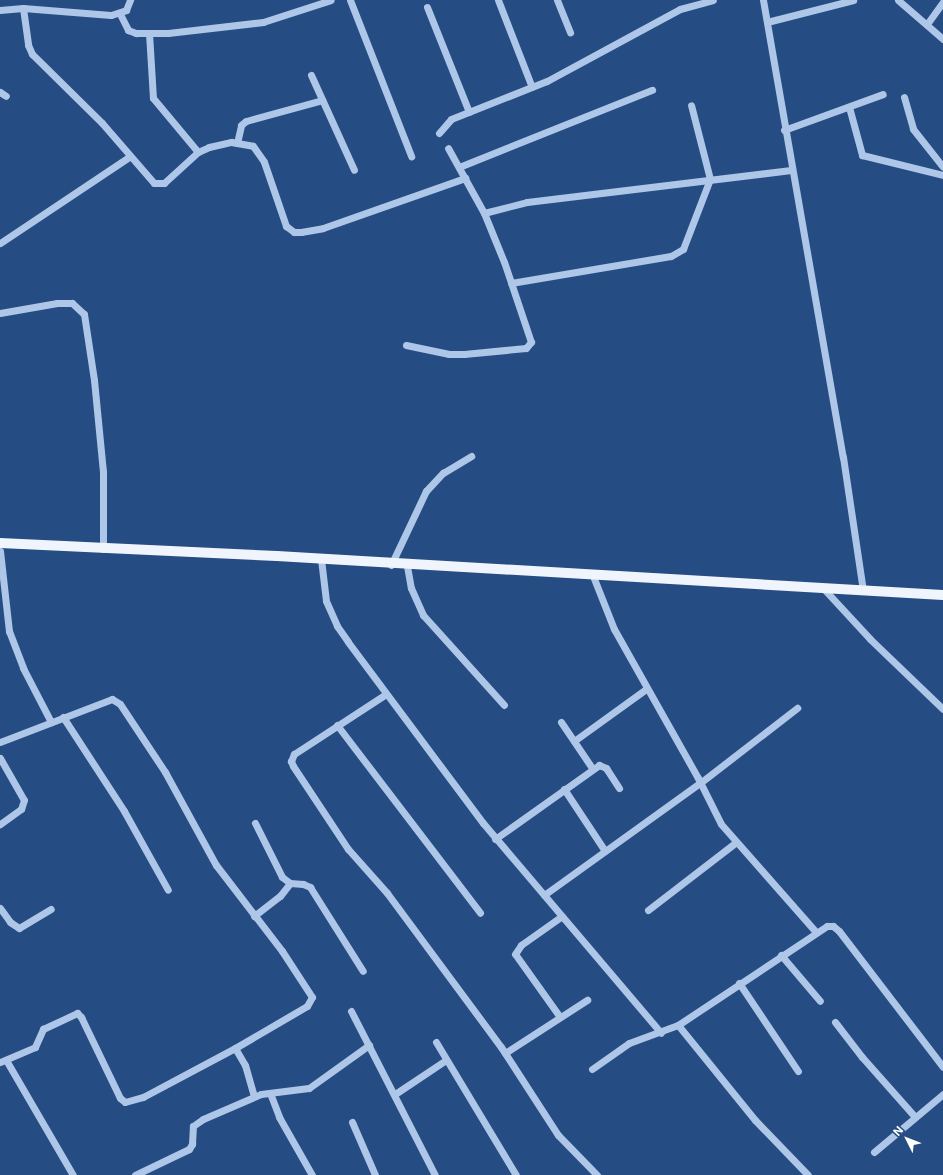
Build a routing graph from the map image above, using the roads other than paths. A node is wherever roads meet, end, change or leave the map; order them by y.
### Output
1 (130, 0) edge
2 (331, 0) edge
3 (350, 0) edge
4 (498, 0) edge
5 (557, 0) edge
6 (713, 0) edge
7 (763, 0) edge
8 (853, 0) edge
9 (898, 0) edge
10 (943, 2) edge
11 (427, 7) dead end
12 (23, 8) junction
13 (0, 10) edge
14 (120, 14) junction
15 (767, 22) junction
16 (926, 24) junction
17 (570, 32) dead end
18 (149, 33) junction
19 (943, 39) edge
20 (311, 75) dead end
21 (532, 87) junction
22 (652, 90) dead end
23 (884, 94) dead end
24 (904, 97) dead end
25 (322, 100) junction
26 (691, 105) dead end
27 (849, 107) junction
28 (469, 112) junction
29 (784, 130) junction
30 (439, 133) dead end
31 (237, 142) junction
32 (448, 148) dead end
33 (198, 152) junction
34 (411, 156) dead end
35 (129, 157) junction
36 (459, 167) junction
37 (943, 167) edge
38 (354, 170) dead end
39 (791, 170) junction
40 (943, 175) edge
41 (465, 178) junction
42 (710, 179) junction
43 (484, 213) junction
44 (0, 243) edge
45 (511, 283) junction
46 (0, 314) edge
47 (406, 345) dead end
48 (471, 456) dead end
49 (0, 543) edge
50 (103, 549) junction
51 (0, 551) edge
52 (321, 559) junction
53 (390, 564) junction
54 (407, 566) junction
55 (593, 576) junction
56 (823, 588) junction
57 (863, 591) junction
58 (943, 595) edge
59 (646, 689) junction
60 (386, 694) junction
61 (504, 705) dead end
62 (797, 708) dead end
63 (943, 709) edge
64 (63, 717) junction
65 (51, 722) junction
66 (561, 722) dead end
67 (337, 725) junction
68 (574, 741) junction
69 (0, 742) edge
70 (0, 758) edge
71 (592, 768) junction
72 (700, 783) junction
73 (619, 788) dead end
74 (564, 789) junction
75 (255, 823) dead end
76 (0, 824) edge
77 (495, 838) junction
78 (735, 842) junction
79 (605, 851) junction
80 (290, 883) junction
81 (168, 890) dead end
82 (544, 895) junction
83 (0, 908) edge
84 (51, 909) dead end
85 (648, 910) dead end
86 (480, 913) dead end
87 (254, 916) junction
88 (562, 916) junction
89 (816, 932) junction
90 (781, 955) junction
91 (364, 970) dead end
92 (739, 983) junction
93 (587, 1000) dead end
94 (820, 1001) dead end
95 (351, 1010) dead end
96 (560, 1017) junction
97 (835, 1022) dead end
98 (678, 1025) junction
99 (661, 1034) junction
100 (436, 1042) dead end
101 (369, 1045) junction
102 (235, 1048) junction
103 (505, 1053) junction
104 (446, 1060) junction
105 (3, 1061) edge
106 (943, 1067) edge
107 (592, 1069) dead end
108 (798, 1071) dead end
109 (270, 1093) junction
110 (395, 1094) junction
111 (943, 1094) edge
112 (254, 1096) junction
113 (915, 1117) junction
114 (352, 1122) dead end
115 (874, 1152) dead end
116 (806, 1174) edge
117 (72, 1175) edge
118 (136, 1175) edge
119 (312, 1175) edge
120 (375, 1175) edge
121 (435, 1175) edge
122 (516, 1175) edge
123 (597, 1175) edge

1 - 14 street
2 - 18 street
3 - 34 street
4 - 21 street
5 - 17 street
6 - 21 street
7 - 15 street
8 - 15 street
9 - 16 street
10 - 16 street
11 - 28 street
12 - 13 street
12 - 14 street
12 - 35 street
14 - 18 street
15 - 29 street
16 - 19 street
18 - 33 street
20 - 25 street
21 - 28 street
22 - 36 street
23 - 27 street
24 - 37 street
25 - 31 street
25 - 38 street
26 - 42 street
27 - 29 street
27 - 40 street
28 - 30 street
29 - 39 street
31 - 33 street
31 - 41 street
32 - 36 street
33 - 35 street
35 - 44 street
36 - 41 street
39 - 42 street
39 - 57 street
41 - 43 street
42 - 43 street
42 - 45 street
43 - 45 street
45 - 47 street
46 - 50 street
48 - 53 street
49 - 50 main road
50 - 52 main road
51 - 65 street
52 - 53 main road
52 - 60 street
53 - 54 main road
54 - 55 main road
54 - 61 street
55 - 56 main road
55 - 59 street
56 - 57 main road
56 - 63 street
57 - 58 main road
59 - 68 street
59 - 72 street
60 - 67 street
60 - 77 street
62 - 72 street
64 - 65 street
64 - 81 street
64 - 87 street
65 - 69 street
66 - 68 street
67 - 86 street
67 - 103 street
68 - 71 street
70 - 76 street
71 - 73 street
71 - 74 street
72 - 78 street
72 - 79 street
74 - 77 street
74 - 79 street
75 - 80 street
77 - 82 street
78 - 85 street
78 - 89 street
79 - 82 street
80 - 87 street
80 - 91 street
82 - 88 street
83 - 84 street
87 - 102 street
88 - 96 street
88 - 99 street
89 - 90 street
89 - 106 street
90 - 92 street
90 - 94 street
92 - 98 street
92 - 108 street
93 - 96 street
95 - 101 street
96 - 103 street
97 - 113 street
98 - 99 street
98 - 116 street
99 - 107 street
100 - 104 street
101 - 109 street
101 - 110 street
102 - 105 street
102 - 112 street
103 - 123 street
104 - 110 street
104 - 122 street
105 - 117 street
109 - 112 street
109 - 119 street
110 - 121 street
111 - 113 street
112 - 118 street
113 - 115 street
114 - 120 street

